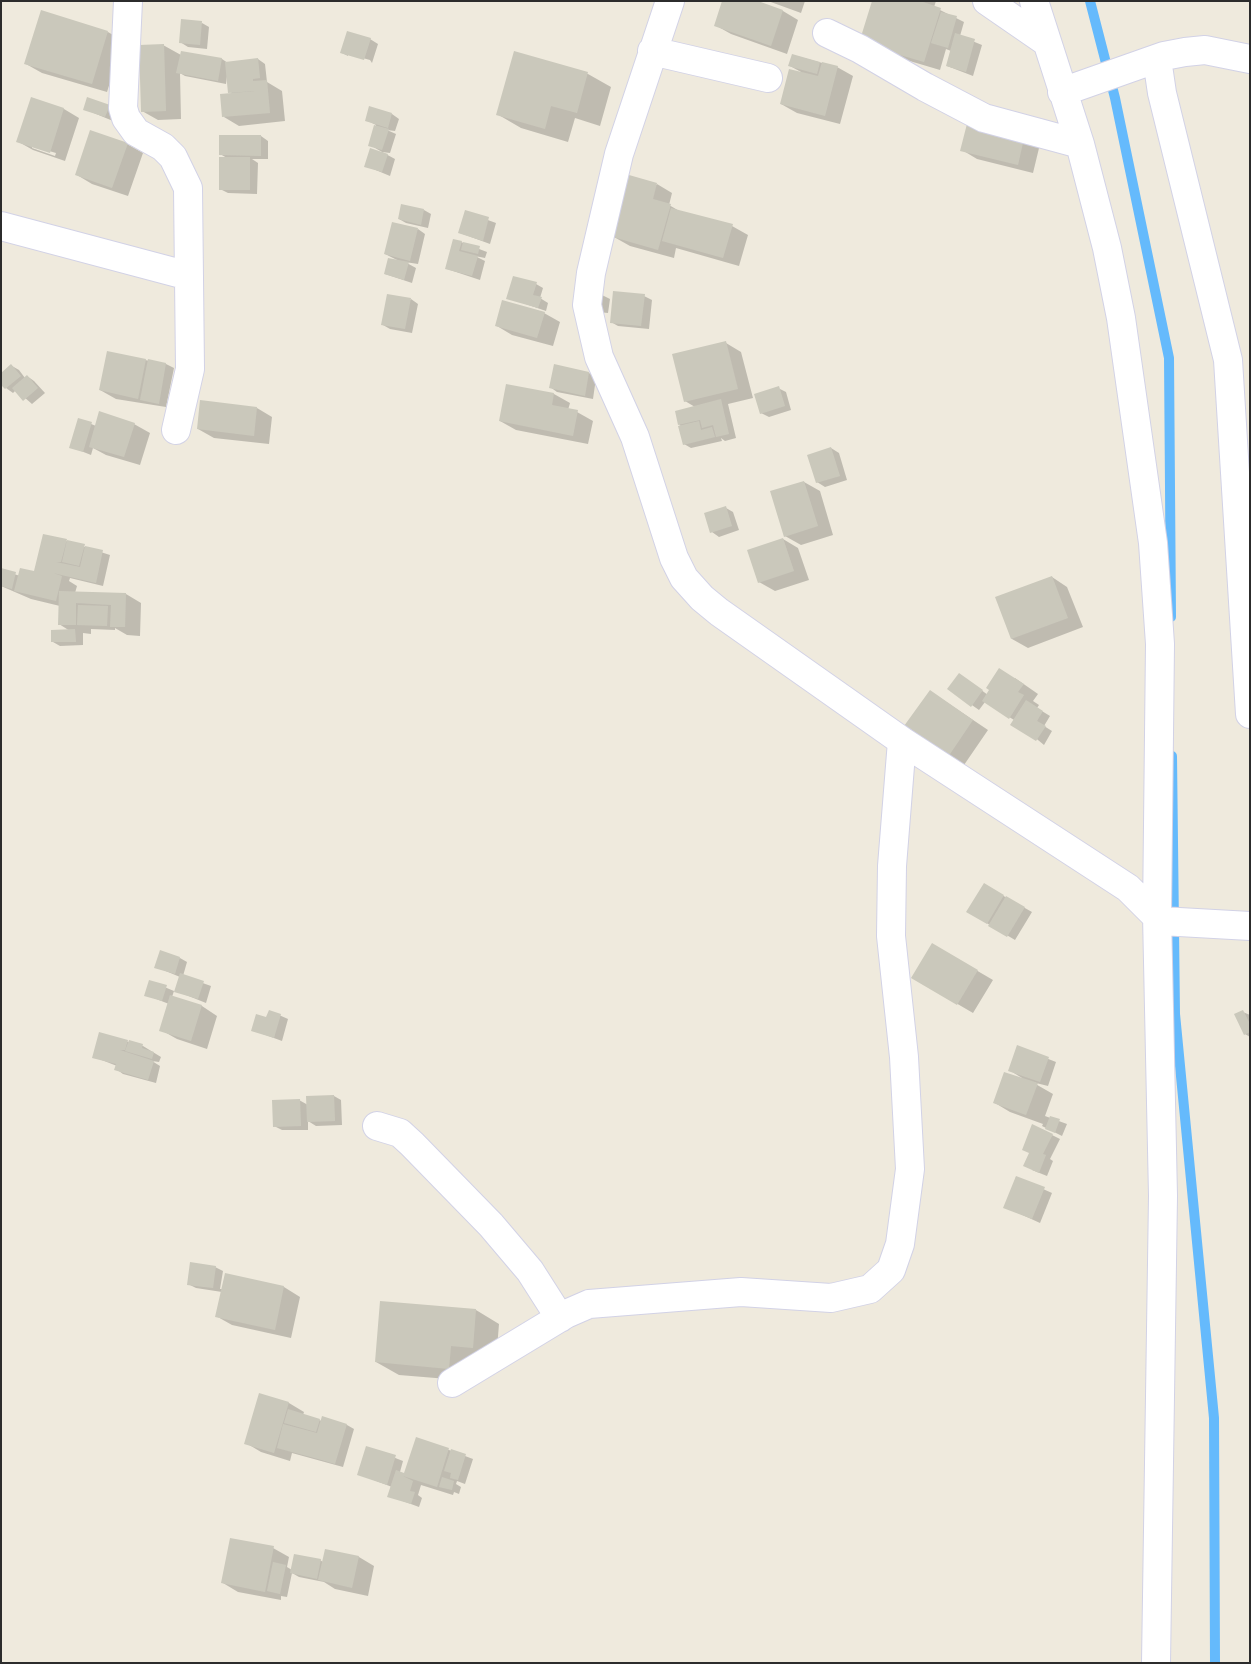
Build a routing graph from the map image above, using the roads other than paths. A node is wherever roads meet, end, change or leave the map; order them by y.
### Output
1 (128, 1) edge
2 (670, 1) edge
3 (987, 1) edge
4 (1034, 1) edge
5 (827, 34) dead end
6 (1046, 41) junction
7 (652, 51) junction
8 (1250, 58) edge
9 (1151, 61) junction
10 (768, 78) dead end
11 (1072, 88) junction
12 (1080, 144) junction
13 (1, 226) edge
14 (189, 276) junction
15 (176, 430) dead end
16 (1250, 714) edge
17 (902, 740) junction
18 (1161, 919) junction
19 (1250, 926) edge
20 (377, 1126) dead end
21 (560, 1318) junction
22 (452, 1383) dead end
23 (1156, 1663) edge

1 - 14 street
2 - 7 street
3 - 6 street
4 - 6 street
5 - 12 street
6 - 11 street
7 - 10 street
7 - 17 street
8 - 9 street
9 - 11 street
9 - 16 street
11 - 12 street
12 - 18 street
13 - 14 street
14 - 15 street
17 - 18 street
17 - 21 street
18 - 19 street
18 - 23 street
20 - 21 street
21 - 22 street

